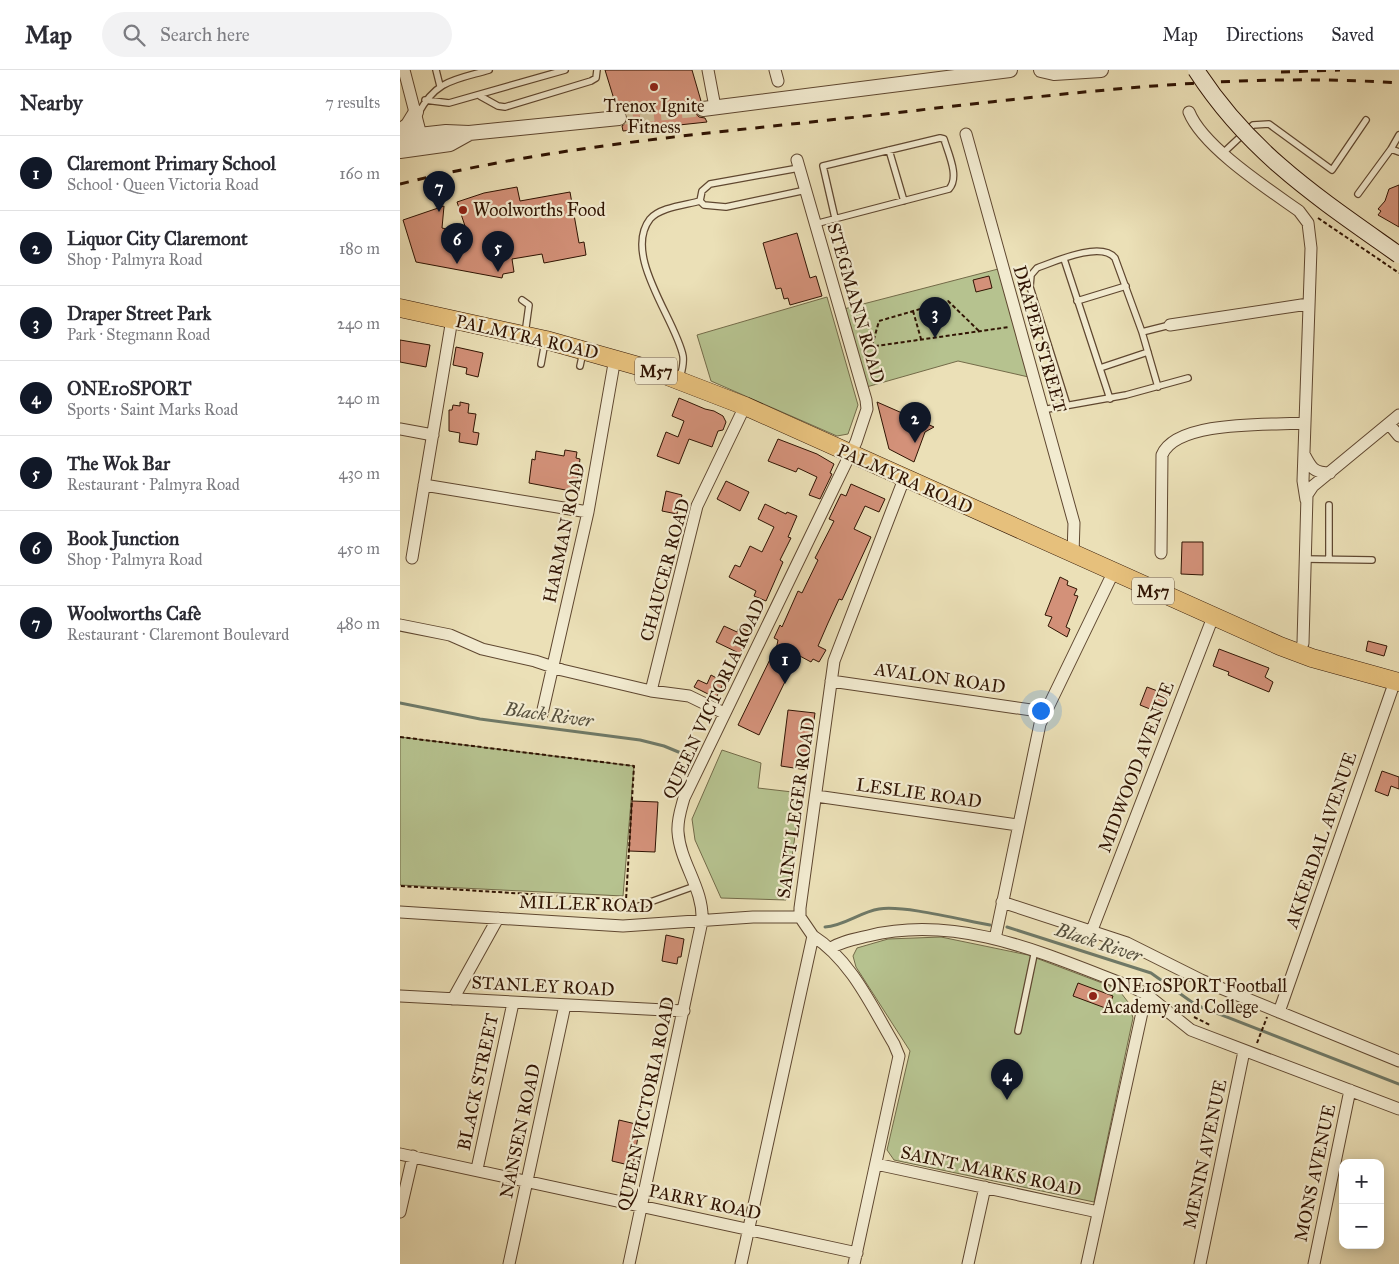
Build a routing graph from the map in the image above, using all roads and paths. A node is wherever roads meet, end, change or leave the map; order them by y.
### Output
1 (404, 70) edge
2 (436, 70) edge
3 (489, 70) edge
4 (565, 70) edge
5 (597, 70) edge
6 (708, 70) edge
7 (1010, 70) edge
8 (1041, 70) edge
9 (1101, 70) edge
10 (1196, 70) edge
11 (947, 74) edge
12 (440, 86) junction
13 (480, 96) junction
14 (425, 100) junction
15 (709, 108) joint
16 (1189, 112) dead end
17 (416, 114) junction
18 (619, 118) tunnel mouth
19 (1366, 120) dead end
20 (400, 131) edge
21 (966, 134) dead end
22 (1399, 135) edge
23 (400, 137) edge
24 (423, 141) junction
25 (1391, 149) junction
26 (889, 150) junction
27 (400, 151) edge
28 (1399, 152) edge
29 (1223, 153) junction
30 (798, 164) joint
31 (806, 190) junction
32 (1358, 194) dead end
33 (700, 200) junction
34 (904, 202) junction
35 (1316, 217) dead end
36 (836, 218) junction
37 (815, 224) junction
38 (1399, 256) edge
39 (1064, 259) junction
40 (1399, 273) edge
41 (1126, 286) junction
42 (522, 300) dead end
43 (1077, 301) junction
44 (1308, 304) junction
45 (400, 308) edge
46 (913, 311) junction
47 (452, 319) junction
48 (1170, 325) joint
49 (1018, 326) junction
50 (979, 331) junction
51 (1142, 332) junction
52 (524, 335) junction
53 (921, 339) junction
54 (546, 340) junction
55 (872, 346) junction
56 (852, 349) junction
57 (1148, 352) junction
58 (615, 358) junction
59 (541, 364) dead end
60 (1100, 368) junction
61 (1188, 378) dead end
62 (679, 380) junction
63 (1158, 387) junction
64 (1110, 398) junction
65 (1067, 405) junction
66 (746, 406) junction
67 (1042, 410) junction
68 (1399, 415) edge
69 (1304, 423) junction
70 (1389, 424) junction
71 (400, 429) edge
72 (433, 435) junction
73 (1399, 436) edge
74 (1303, 452) junction
75 (850, 454) junction
76 (1330, 473) junction
77 (904, 479) junction
78 (424, 485) junction
79 (1306, 500) junction
80 (1329, 505) dead end
81 (588, 512) junction
82 (1161, 553) dead end
83 (1073, 554) junction
84 (412, 558) dead end
85 (1304, 559) junction
86 (1329, 560) junction
87 (1372, 560) dead end
88 (1114, 573) junction
89 (1214, 617) junction
90 (400, 625) edge
91 (1299, 654) junction
92 (553, 667) junction
93 (831, 680) junction
94 (1397, 681) edge
95 (651, 691) junction
96 (1045, 712) junction
97 (542, 714) dead end
98 (724, 714) junction
99 (400, 737) edge
100 (816, 796) junction
101 (1018, 826) junction
102 (400, 886) edge
103 (695, 886) junction
104 (1002, 902) junction
105 (639, 906) dead end
106 (400, 912) edge
107 (498, 918) junction
108 (800, 918) junction
109 (702, 921) junction
110 (1092, 930) junction
111 (813, 936) junction
112 (995, 939) junction
113 (831, 948) junction
114 (1035, 950) junction
115 (1146, 994) junction
116 (400, 996) edge
117 (453, 999) junction
118 (513, 1003) junction
119 (565, 1005) junction
120 (684, 1011) junction
121 (1279, 1012) junction
122 (1190, 1015) dead end
123 (1264, 1025) dead end
124 (1214, 1026) dead end
125 (1018, 1032) dead end
126 (1258, 1041) dead end
127 (1244, 1051) junction
128 (1399, 1061) edge
129 (1350, 1090) junction
130 (1399, 1109) edge
131 (400, 1154) edge
132 (413, 1156) junction
133 (876, 1164) junction
134 (477, 1169) junction
135 (527, 1181) junction
136 (984, 1187) junction
137 (641, 1206) junction
138 (400, 1212) edge
139 (1098, 1212) junction
140 (748, 1230) junction
141 (855, 1258) edge
142 (509, 1264) edge
143 (629, 1264) edge
144 (741, 1264) edge
145 (968, 1264) edge
146 (1087, 1264) edge
147 (1200, 1264) edge
148 (1314, 1264) edge

1 - 17 street
2 - 12 lane
3 - 12 lane
4 - 13 lane
5 - 13 lane
6 - 15 street
7 - 11 street
8 - 9 street
10 - 38 main road, bridge
11 - 15 street
12 - 14 lane
13 - 14 lane
14 - 17 lane
16 - 29 street
17 - 20 street
17 - 24 street
18 - 24 street
19 - 29 lane
21 - 49 street, DRAPER STREET
22 - 25 lane
23 - 24 street
24 - 27 street
25 - 28 lane
25 - 32 lane
26 - 34 lane
26 - 34 lane
26 - 36 lane
29 - 44 street
30 - 31 street, STEGMANN ROAD
30 - 33 lane
31 - 33 lane
31 - 37 street, STEGMANN ROAD
33 - 62 lane
34 - 36 lane
35 - 40 path
36 - 37 lane
37 - 56 street, STEGMANN ROAD
39 - 41 lane
39 - 43 lane
39 - 65 lane
41 - 43 lane
41 - 51 lane
42 - 52 lane
43 - 60 lane
44 - 48 street
44 - 69 street
45 - 47 main road, PALMYRA ROAD / M57
46 - 50 path
46 - 53 path
46 - 55 path
47 - 52 main road, PALMYRA ROAD / M57
47 - 72 street
48 - 51 lane
49 - 50 path
49 - 67 street, DRAPER STREET
50 - 53 path
51 - 57 lane
52 - 54 main road, PALMYRA ROAD / M57
53 - 55 path
54 - 58 main road, PALMYRA ROAD / M57
54 - 59 lane
55 - 56 path
56 - 75 street, STEGMANN ROAD
57 - 60 lane
57 - 63 lane
58 - 62 main road, PALMYRA ROAD / M57
58 - 81 street, HARMAN ROAD
60 - 64 lane
61 - 63 lane
62 - 66 main road, PALMYRA ROAD / M57
63 - 64 lane
64 - 65 lane
65 - 67 lane
66 - 75 main road, PALMYRA ROAD / M57
66 - 95 street, CHAUCER ROAD
67 - 83 street, DRAPER STREET
68 - 70 street
69 - 74 street
69 - 82 street
70 - 73 street
70 - 76 street
71 - 72 street
72 - 78 street
74 - 76 street
74 - 79 street
75 - 77 main road, PALMYRA ROAD / M57
75 - 98 street, QUEEN VICTORIA ROAD
76 - 79 street
77 - 83 main road, PALMYRA ROAD / M57
77 - 93 street, SAINT LEGER ROAD
78 - 81 street
78 - 84 street
79 - 85 street
80 - 86 lane
81 - 92 street, HARMAN ROAD
83 - 88 main road, PALMYRA ROAD / M57
85 - 86 lane
85 - 91 street
86 - 87 lane
88 - 89 main road, PALMYRA ROAD / M57
88 - 96 street
89 - 91 main road, PALMYRA ROAD / M57
89 - 110 street, MIDWOOD AVENUE
90 - 92 street
91 - 94 main road, PALMYRA ROAD / M57
92 - 95 street
92 - 97 street, HARMAN ROAD
93 - 96 street, AVALON ROAD
93 - 100 street, SAINT LEGER ROAD
94 - 121 street, AKKERDAL AVENUE
95 - 98 street
96 - 101 street
98 - 103 street, QUEEN VICTORIA ROAD
99 - 102 path
100 - 101 street, LESLIE ROAD
100 - 108 street, SAINT LEGER ROAD
101 - 104 street
103 - 105 lane
103 - 109 street, QUEEN VICTORIA ROAD
104 - 110 street
104 - 112 street
106 - 107 street, MILLER ROAD
107 - 109 street, MILLER ROAD
107 - 117 street
108 - 109 street, MILLER ROAD
108 - 111 street, SAINT LEGER ROAD
109 - 120 street, QUEEN VICTORIA ROAD
110 - 121 street
111 - 113 street
111 - 140 street
112 - 113 street
112 - 114 street
113 - 133 street
114 - 115 street
114 - 125 lane
115 - 127 street
115 - 139 street
116 - 117 street, STANLEY ROAD
117 - 118 street, STANLEY ROAD
118 - 119 street, STANLEY ROAD
118 - 134 street, BLACK STREET
119 - 120 street, STANLEY ROAD
119 - 135 street, NANSEN ROAD
120 - 137 street, QUEEN VICTORIA ROAD
121 - 128 street
122 - 124 path
123 - 126 path
127 - 129 street
127 - 147 street, MENIN AVENUE
129 - 130 street
129 - 148 street, MONS AVENUE
131 - 132 street, PARRY ROAD
132 - 134 street, PARRY ROAD
132 - 138 street
133 - 136 street, SAINT MARKS ROAD
133 - 141 street
134 - 135 street, PARRY ROAD
135 - 137 street, PARRY ROAD
135 - 142 street, NANSEN ROAD
136 - 139 street, SAINT MARKS ROAD
136 - 145 street
137 - 140 street, PARRY ROAD
137 - 143 street, QUEEN VICTORIA ROAD
139 - 146 street
140 - 141 street, PARRY ROAD
140 - 144 street

